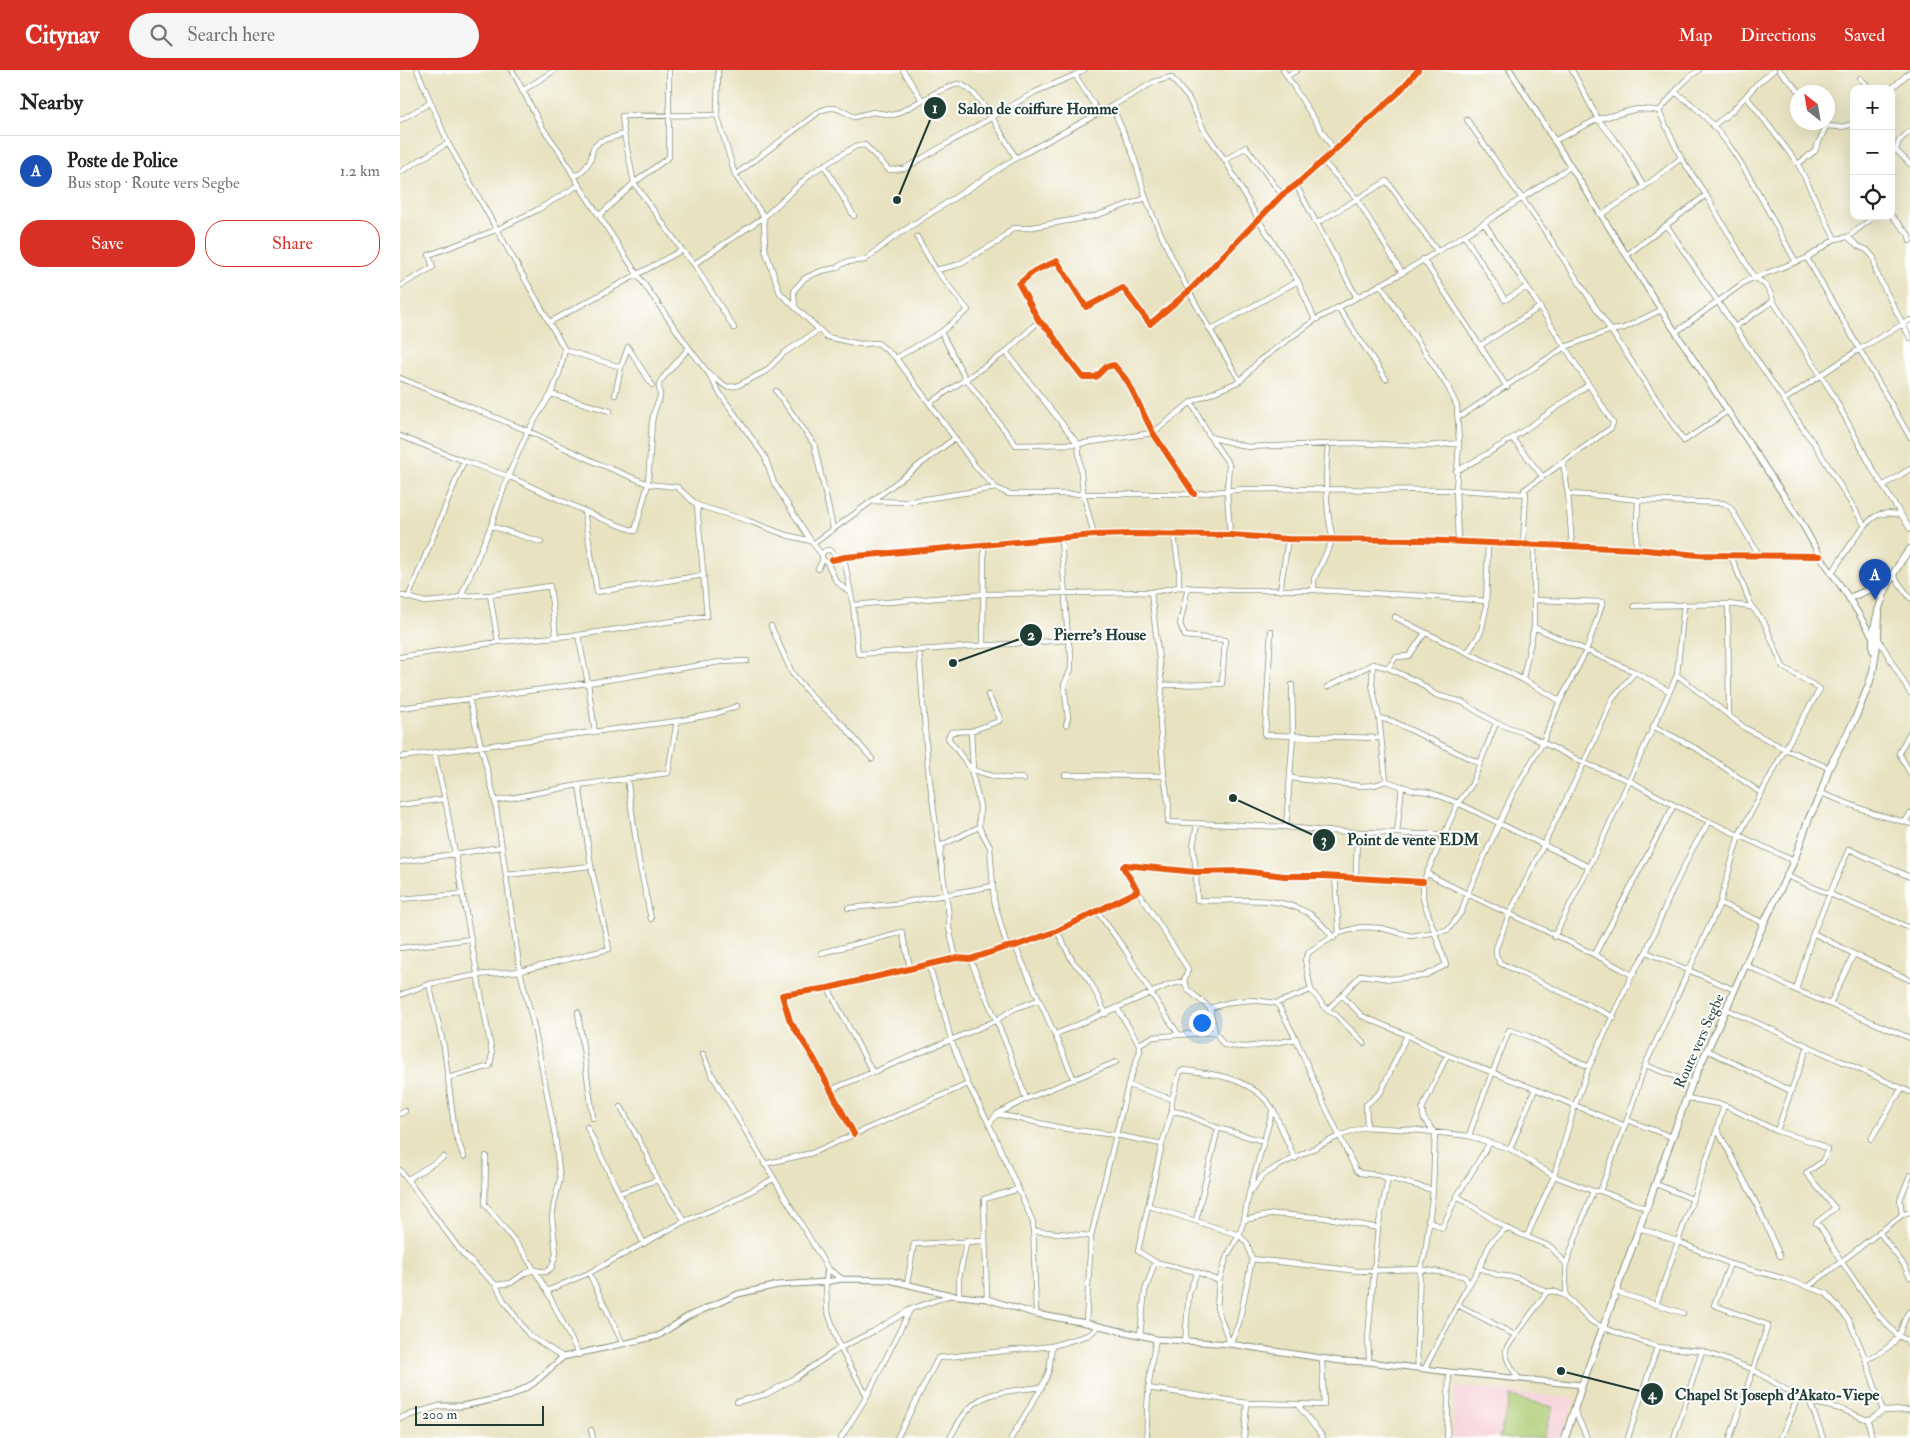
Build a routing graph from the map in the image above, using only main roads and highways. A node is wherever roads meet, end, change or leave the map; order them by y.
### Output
1 (1910, 549) edge
2 (1891, 578) junction
3 (1849, 598) road end
4 (1565, 1438) edge

1 - 2 main road, Route vers Segbe
2 - 3 main road
2 - 4 main road, Route vers Segbe

